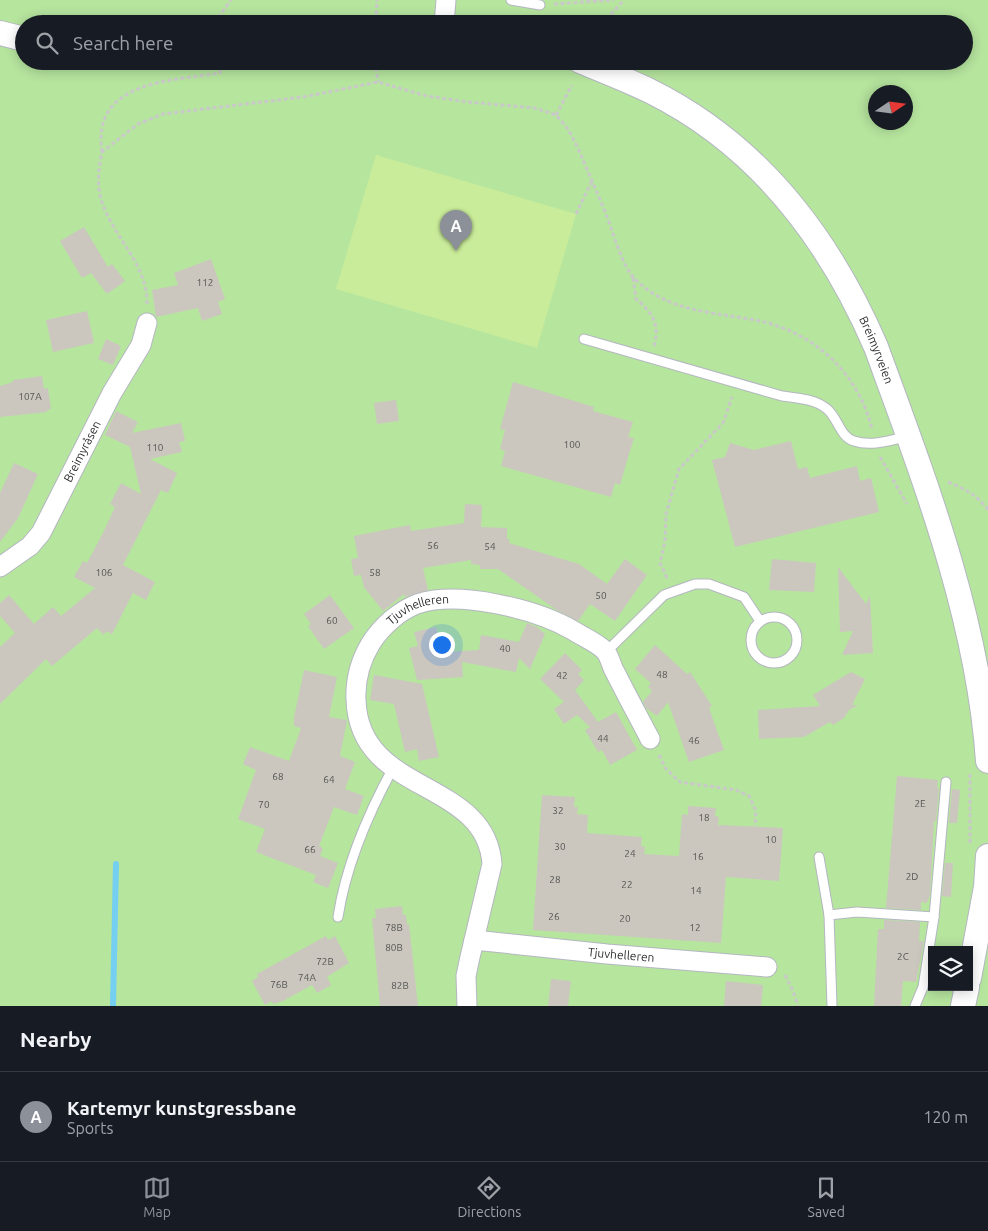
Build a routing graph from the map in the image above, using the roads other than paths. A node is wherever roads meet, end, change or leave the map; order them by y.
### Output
1 (446, 0) edge
2 (511, 0) edge
3 (540, 5) road end
4 (445, 15) edge
5 (0, 33) edge
6 (15, 37) edge
7 (601, 70) edge
8 (147, 323) road end
9 (584, 339) dead end
10 (908, 436) junction
11 (0, 567) edge
12 (760, 621) junction
13 (606, 652) junction
14 (985, 700) edge
15 (650, 738) road end
16 (979, 763) edge
17 (393, 768) junction
18 (946, 782) dead end
19 (979, 850) edge
20 (819, 858) dead end
21 (829, 915) junction
22 (338, 917) dead end
23 (934, 917) junction
24 (474, 940) junction
25 (973, 957) edge
26 (767, 967) road end
27 (966, 991) edge
28 (467, 1006) edge
29 (832, 1006) edge
30 (915, 1006) edge
31 (963, 1006) edge

1 - 4 street
2 - 3 lane
5 - 6 street
7 - 10 street, Breimyrveien
8 - 11 street, Breimyråsen
9 - 10 lane
10 - 14 street, Breimyrveien
12 - 12 lane
12 - 13 lane
13 - 15 street
13 - 17 street, Tjuvhelleren
14 - 16 street, Breimyrveien
17 - 22 lane
17 - 24 street, Tjuvhelleren
18 - 23 lane
19 - 25 street
20 - 21 lane
21 - 23 lane
21 - 29 lane
23 - 30 lane
24 - 26 street, Tjuvhelleren
24 - 28 street, Tjuvhelleren
27 - 31 street

